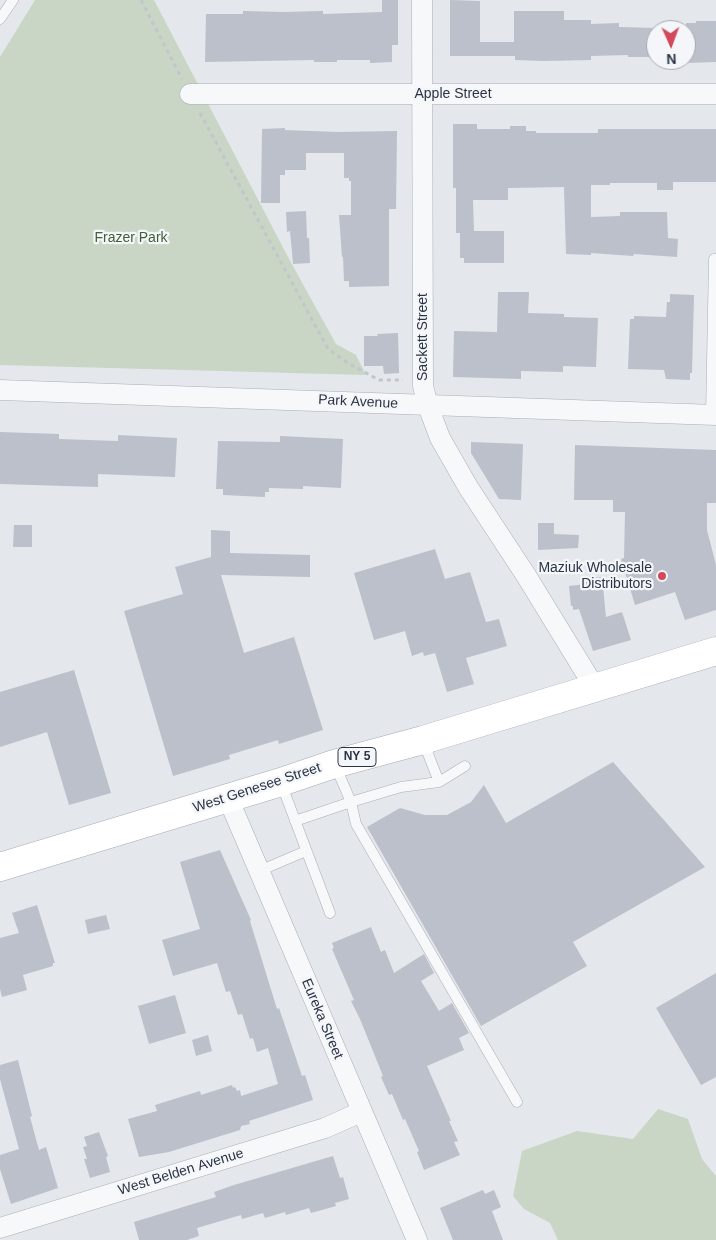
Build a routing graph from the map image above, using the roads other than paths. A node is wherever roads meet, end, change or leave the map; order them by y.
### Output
1 (13, 0) edge
2 (422, 0) edge
3 (0, 20) edge
4 (190, 94) road end
5 (422, 94) junction
6 (716, 94) edge
7 (716, 259) edge
8 (0, 390) edge
9 (428, 406) junction
10 (714, 415) edge
11 (716, 651) edge
12 (595, 688) junction
13 (423, 740) junction
14 (334, 764) junction
15 (465, 766) dead end
16 (281, 782) junction
17 (439, 782) junction
18 (228, 798) junction
19 (351, 802) junction
20 (296, 821) junction
21 (306, 851) junction
22 (0, 867) edge
23 (259, 871) junction
24 (330, 913) dead end
25 (517, 1102) dead end
26 (361, 1112) junction
27 (0, 1228) edge
28 (416, 1240) edge

1 - 3 lane
2 - 5 street, Sackett Street
4 - 5 street, Apple Street
5 - 6 street, Apple Street
5 - 9 street, Sackett Street
7 - 10 lane
8 - 9 street, Park Avenue
9 - 10 street, Park Avenue
9 - 12 street, Sackett Street
11 - 12 main road, West Genesee Street / NY 5
12 - 13 main road, West Genesee Street / NY 5
13 - 14 main road, West Genesee Street / NY 5
13 - 17 lane
14 - 16 main road, West Genesee Street / NY 5
14 - 19 lane
15 - 17 lane
16 - 18 main road, West Genesee Street / NY 5
16 - 20 lane
17 - 19 lane
18 - 22 main road, West Genesee Street / NY 5
18 - 23 street, Eureka Street
19 - 20 lane
19 - 25 lane
20 - 21 lane
21 - 23 lane
21 - 24 lane
23 - 26 street, Eureka Street
26 - 27 street, West Belden Avenue
26 - 28 street, Eureka Street

